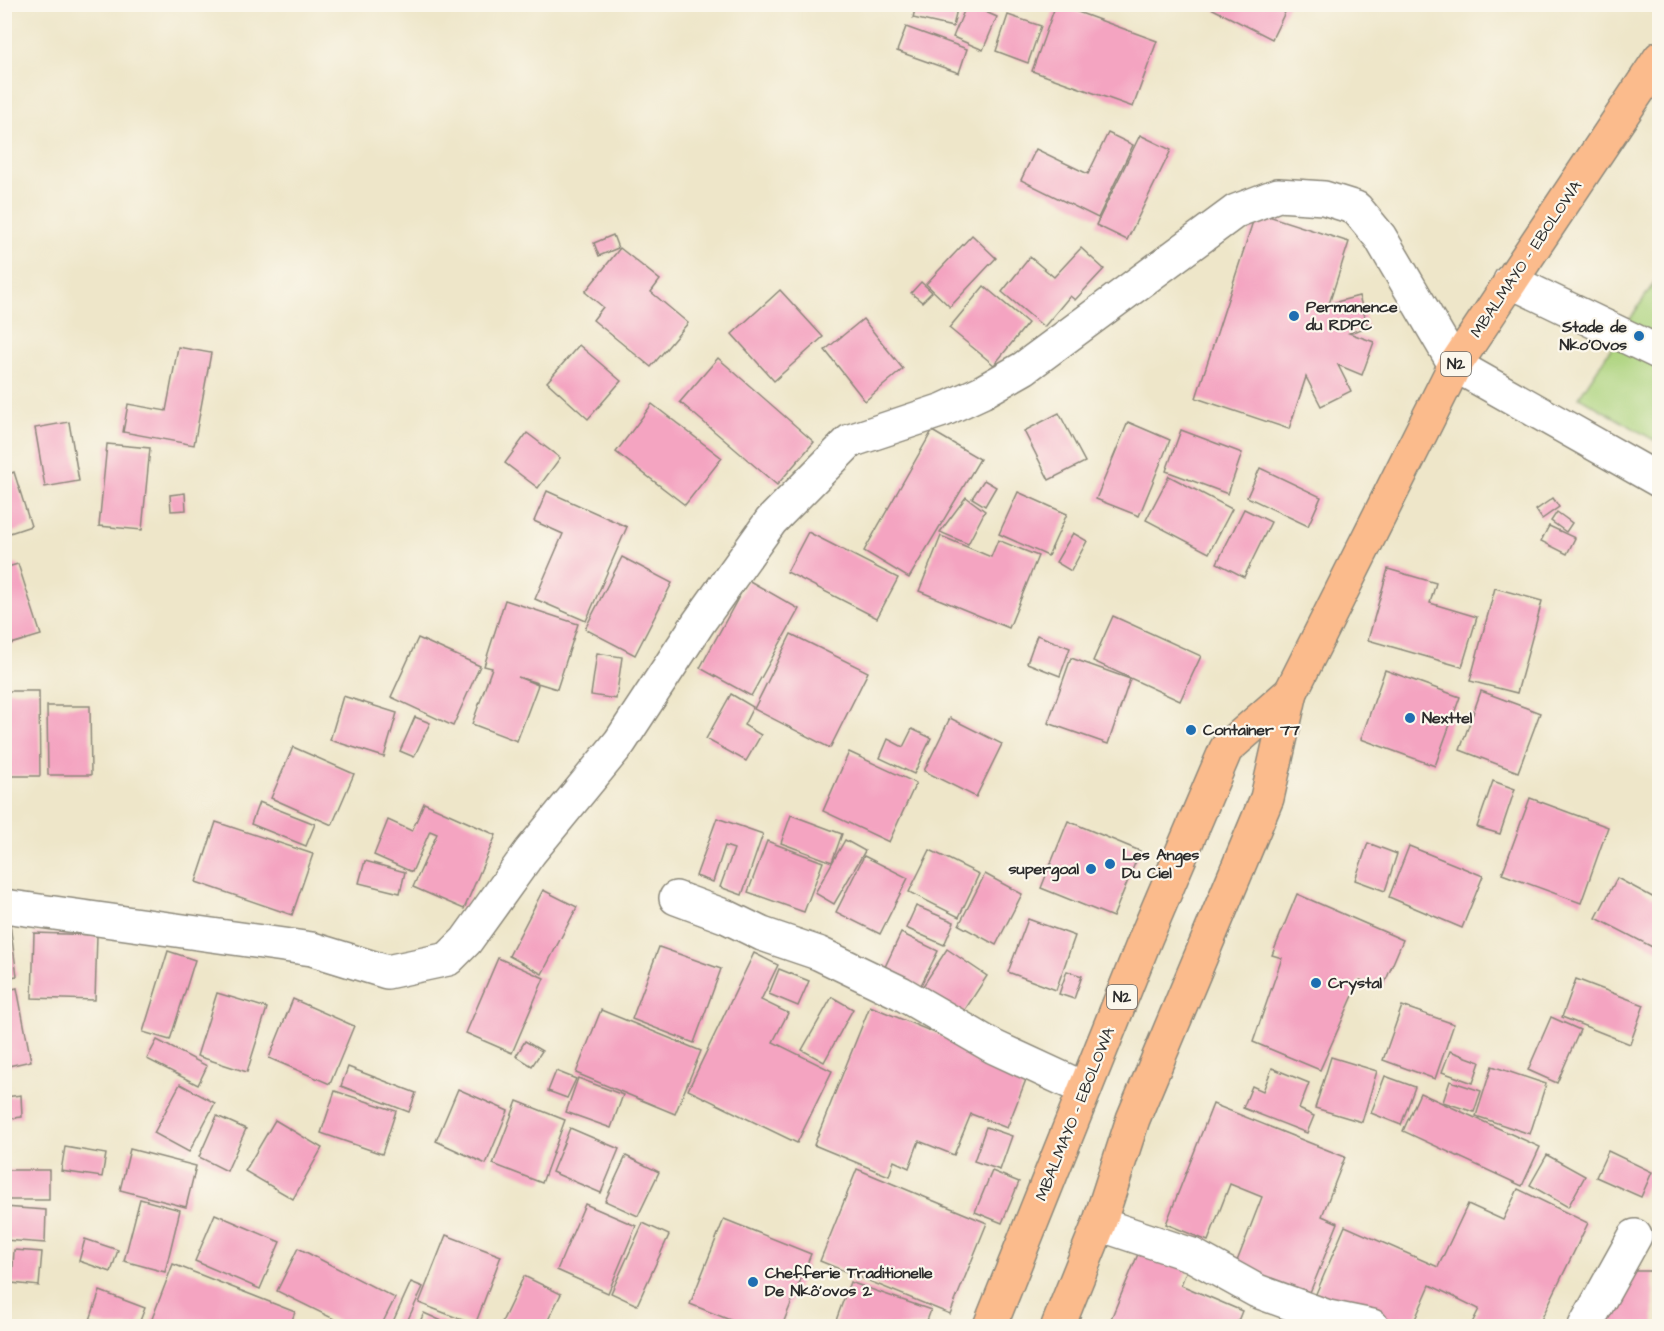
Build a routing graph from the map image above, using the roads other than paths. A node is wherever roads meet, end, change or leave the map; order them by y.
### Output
1 (1659, 58) edge
2 (1510, 281) junction
3 (1659, 353) edge
4 (1455, 365) junction
5 (1659, 481) edge
6 (1291, 692) junction
7 (676, 898) dead end
8 (4, 906) edge
9 (1085, 1089) junction
10 (1099, 1224) junction
11 (1635, 1236) dead end
12 (990, 1326) edge
13 (1058, 1326) edge
14 (1372, 1326) edge
15 (1585, 1326) edge

1 - 2 highway, MBALMAYO - EBOLOWA / N2
2 - 3 street
2 - 4 highway, MBALMAYO - EBOLOWA / N2
4 - 5 street
4 - 6 highway, MBALMAYO - EBOLOWA / N2
4 - 8 street
6 - 9 highway, MBALMAYO - EBOLOWA / N2
6 - 10 highway, MBALMAYO - EBOLOWA / N2
7 - 9 street
9 - 12 highway, MBALMAYO - EBOLOWA / N2
10 - 13 highway, MBALMAYO - EBOLOWA / N2
10 - 14 street
11 - 15 street

